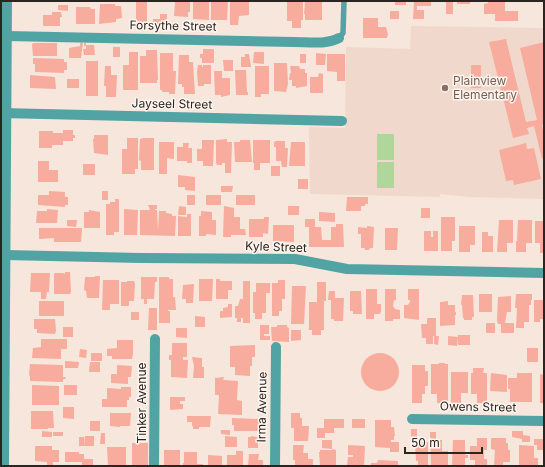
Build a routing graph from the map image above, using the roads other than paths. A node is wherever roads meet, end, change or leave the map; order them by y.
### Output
1 (7, 1) edge
2 (344, 1) edge
3 (6, 36) junction
4 (339, 38) joint
5 (4, 113) edge
6 (342, 121) dead end
7 (4, 260) edge
8 (544, 273) edge
9 (155, 339) dead end
10 (276, 348) dead end
11 (3, 404) edge
12 (412, 419) dead end
13 (544, 421) edge
14 (4, 466) edge
15 (154, 466) edge
16 (275, 466) edge

1 - 3 street
2 - 4 lane
3 - 4 street, Forsythe Street
3 - 5 street
5 - 6 street, Jayseel Street
5 - 7 street
7 - 8 street, Kyle Street
7 - 11 street
9 - 15 street, Tinker Avenue
10 - 16 street, Irma Avenue
11 - 14 street
12 - 13 street, Owens Street

